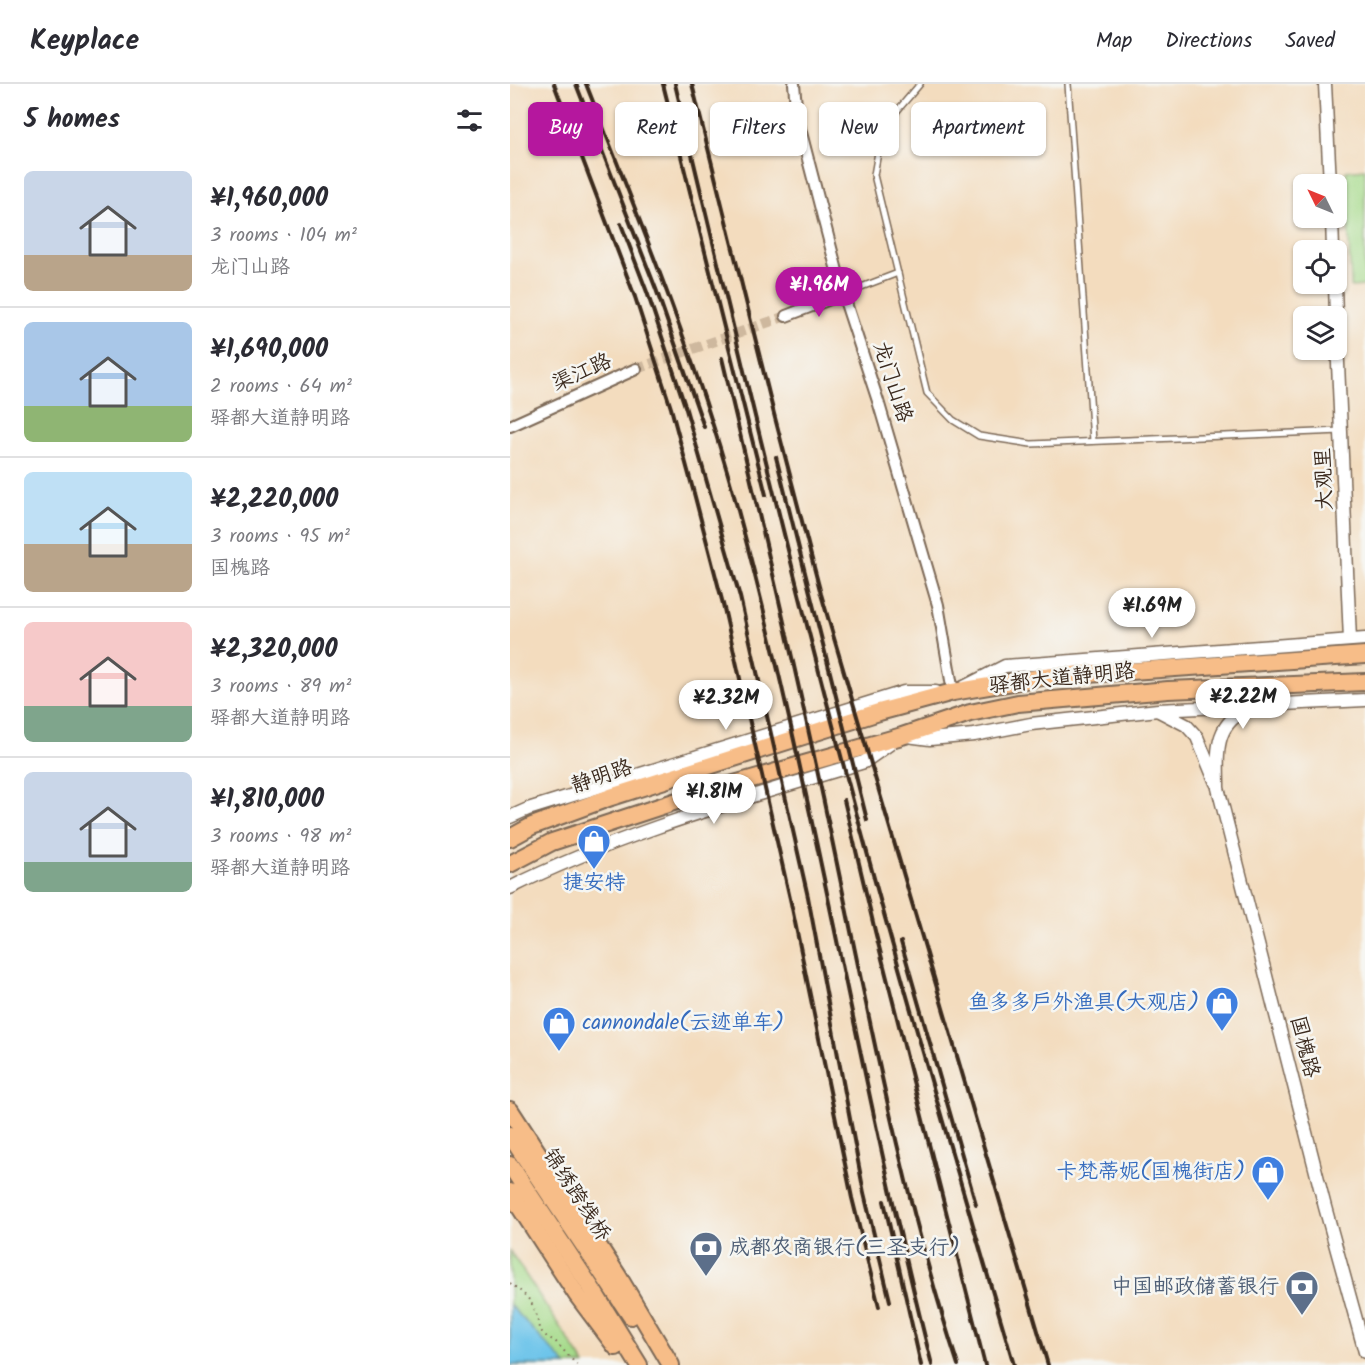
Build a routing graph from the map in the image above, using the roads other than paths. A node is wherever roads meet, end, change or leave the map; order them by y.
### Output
1 (794, 84) edge
2 (920, 84) edge
3 (1068, 84) edge
4 (1325, 84) edge
5 (1330, 174) edge
6 (898, 273) junction
7 (843, 294) junction
8 (786, 316) tunnel mouth
9 (1338, 360) edge
10 (636, 369) tunnel mouth
11 (510, 426) edge
12 (1342, 431) junction
13 (1093, 441) junction
14 (1365, 639) edge
15 (1350, 640) junction
16 (1365, 655) edge
17 (1365, 682) edge
18 (953, 692) junction
19 (1365, 700) edge
20 (1260, 704) junction
21 (1158, 710) junction
22 (902, 736) junction
23 (1218, 789) junction
24 (510, 818) edge
25 (510, 838) edge
26 (510, 864) edge
27 (510, 888) edge
28 (510, 1110) edge
29 (510, 1135) edge
30 (510, 1165) edge
31 (510, 1192) edge
32 (599, 1285) junction
33 (1365, 1352) edge
34 (630, 1365) edge
35 (639, 1365) edge
36 (666, 1365) edge
37 (671, 1365) edge

1 - 7 street, 龙门山路
2 - 6 lane
3 - 13 lane
4 - 5 street
6 - 7 lane
6 - 13 lane
7 - 8 street
7 - 18 street, 龙门山路
9 - 12 street, 大观里
10 - 11 street, 渠江路
12 - 13 lane
12 - 15 street, 大观里
14 - 15 street
15 - 18 street
16 - 18 main road, 驿都大道静明路
17 - 22 main road, 驿都大道静明路
18 - 24 street, 驿都大道静明路
18 - 25 main road, 静明路
19 - 20 street
20 - 21 street
20 - 23 street, 国槐路
21 - 22 street
21 - 23 street
22 - 26 main road
22 - 27 street, 驿都大道静明路
23 - 33 street, 国槐路
28 - 37 main road
29 - 32 main road, 锦绣跨线桥
30 - 32 main road, 锦绣跨线桥
31 - 34 main road
32 - 35 main road
32 - 36 main road

